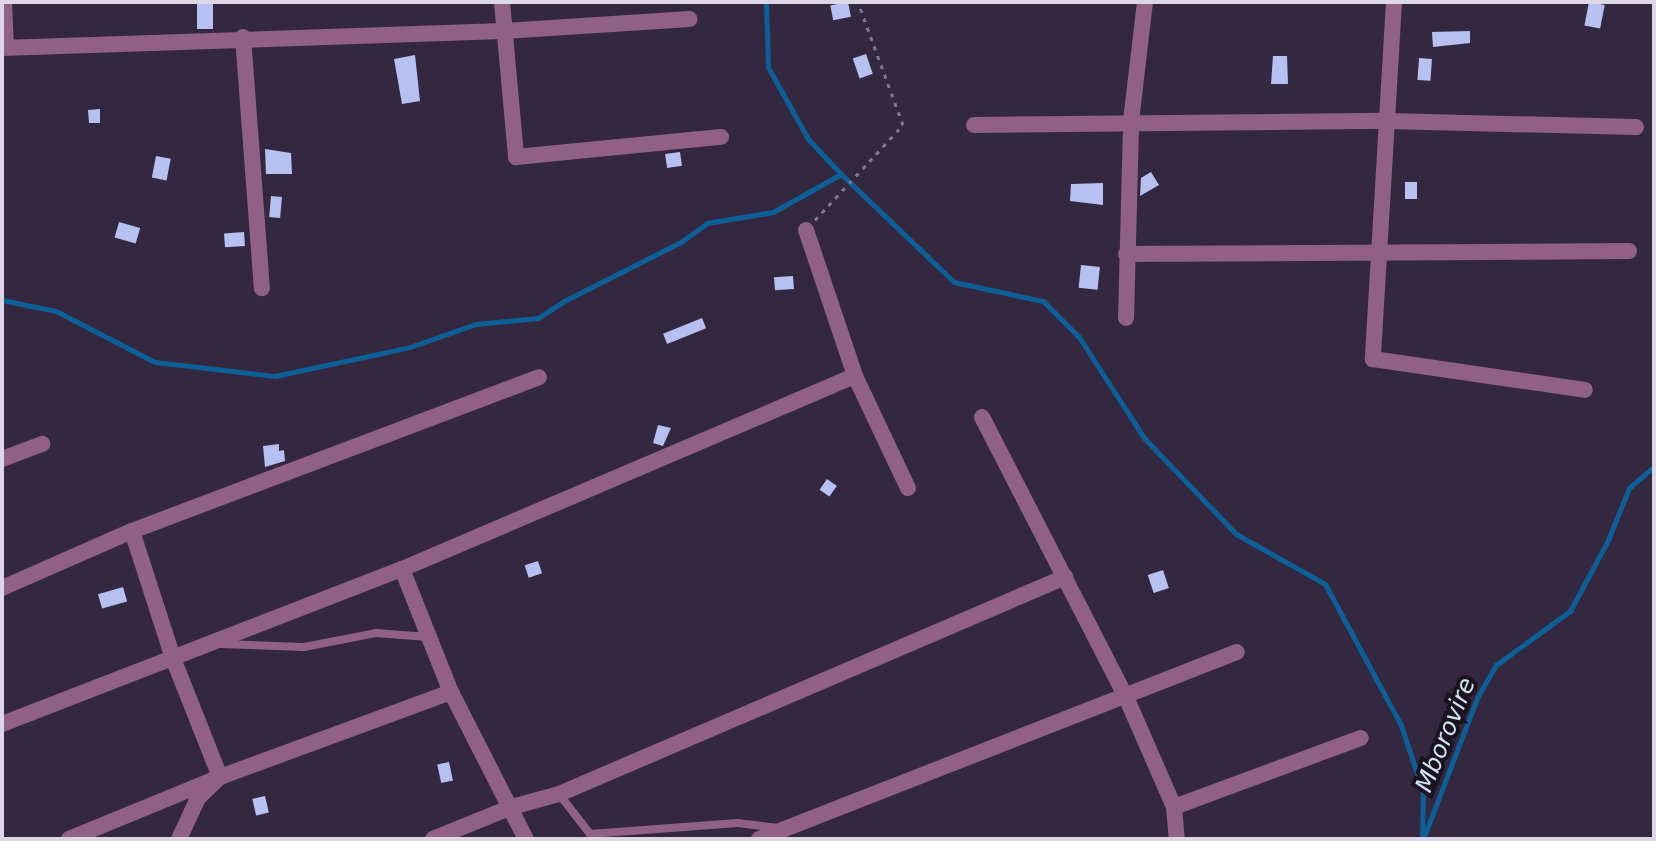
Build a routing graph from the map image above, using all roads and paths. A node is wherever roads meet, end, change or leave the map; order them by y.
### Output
1 (4, 2) edge
2 (502, 2) edge
3 (858, 2) edge
4 (1145, 2) edge
5 (1394, 2) edge
6 (690, 19) dead end
7 (503, 31) junction
8 (243, 37) junction
9 (4, 48) edge
10 (1131, 121) junction
11 (1387, 121) junction
12 (974, 125) dead end
13 (1636, 127) dead end
14 (721, 137) dead end
15 (806, 230) joint
16 (1379, 251) junction
17 (1629, 251) dead end
18 (1126, 254) junction
19 (262, 288) dead end
20 (1126, 318) dead end
21 (855, 376) junction
22 (539, 377) dead end
23 (1585, 390) dead end
24 (982, 417) dead end
25 (42, 444) dead end
26 (2, 459) edge
27 (908, 488) dead end
28 (132, 531) junction
29 (402, 569) junction
30 (1065, 577) junction
31 (2, 588) edge
32 (428, 637) junction
33 (209, 643) junction
34 (1237, 652) dead end
35 (173, 658) junction
36 (451, 692) junction
37 (1126, 697) junction
38 (2, 724) edge
39 (1361, 738) dead end
40 (220, 777) junction
41 (559, 794) junction
42 (512, 807) junction
43 (1174, 807) junction
44 (781, 829) junction
45 (69, 839) edge
46 (179, 839) edge
47 (433, 839) edge
48 (526, 839) edge
49 (759, 839) edge
50 (1177, 839) edge

1 - 9 street
2 - 7 street
3 - 15 path
4 - 10 street
5 - 11 street
6 - 7 street
7 - 8 street
7 - 14 street
8 - 9 street
8 - 19 street
10 - 11 street
10 - 12 street
10 - 18 street
11 - 13 street
11 - 16 street
15 - 21 street
16 - 17 street
16 - 18 street
16 - 23 street
18 - 20 street
21 - 27 street
21 - 29 street
22 - 28 street
24 - 30 street
25 - 26 street
28 - 31 street
28 - 35 street
29 - 32 street
29 - 33 street
30 - 37 street
30 - 41 street
32 - 33 lane
32 - 36 street
33 - 35 street
34 - 37 street
35 - 38 street
35 - 40 street
36 - 40 street
36 - 42 street
37 - 43 street
37 - 44 street
39 - 43 street
40 - 45 street
40 - 46 street
41 - 42 street
41 - 44 lane
42 - 47 street
42 - 48 street
43 - 50 street
44 - 49 street

